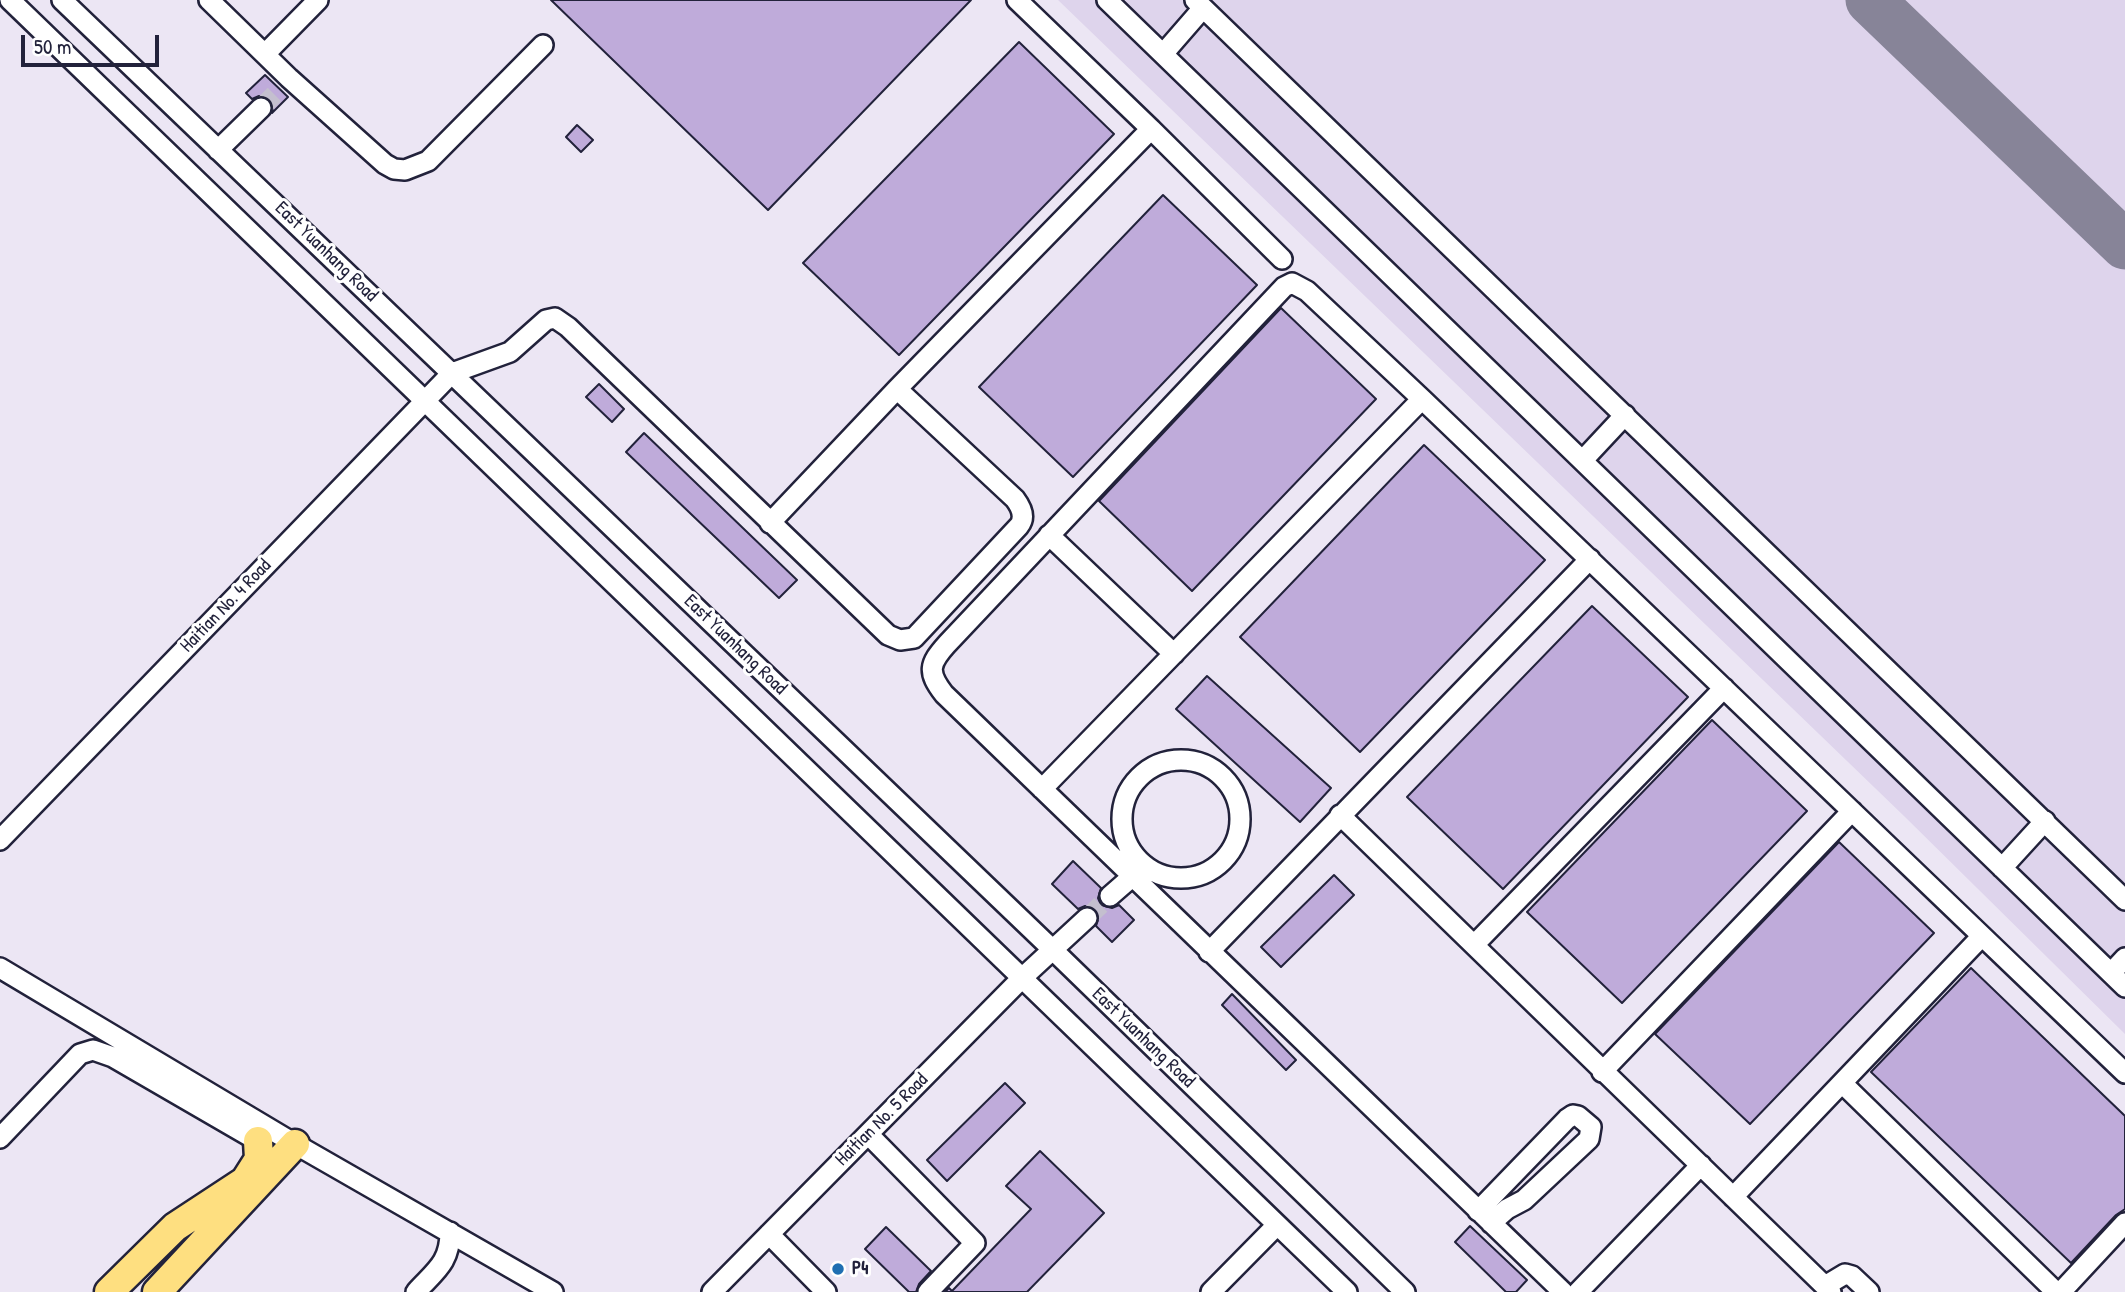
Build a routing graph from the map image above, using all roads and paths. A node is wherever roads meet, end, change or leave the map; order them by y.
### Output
1 (10, 0) edge
2 (62, 0) edge
3 (209, 0) edge
4 (318, 0) edge
5 (1017, 0) edge
6 (1107, 0) edge
7 (1199, 4) edge
8 (543, 45) dead end
9 (265, 54) junction
10 (1163, 54) junction
11 (261, 108) tunnel mouth
12 (1151, 130) junction
13 (218, 150) junction
14 (1282, 259) dead end
15 (452, 373) junction
16 (897, 389) junction
17 (1422, 399) junction
18 (424, 401) junction
19 (1625, 415) junction
20 (1583, 460) junction
21 (770, 523) junction
22 (1049, 536) junction
23 (1590, 559) junction
24 (1174, 654) junction
25 (1724, 688) junction
26 (1042, 789) junction
27 (1852, 811) junction
28 (1340, 816) junction
29 (2045, 821) junction
30 (0, 840) edge
31 (2002, 868) junction
32 (1138, 872) junction
33 (1110, 896) tunnel mouth
34 (2125, 900) edge
35 (1087, 918) tunnel mouth
36 (1982, 936) junction
37 (1474, 945) junction
38 (1053, 950) junction
39 (1209, 952) junction
40 (2125, 958) edge
41 (0, 968) edge
42 (2111, 973) junction
43 (1022, 978) junction
44 (2125, 987) edge
45 (1602, 1072) junction
46 (2125, 1073) edge
47 (1842, 1083) junction
48 (868, 1134) junction
49 (0, 1138) edge
50 (258, 1141) joint
51 (295, 1144) junction
52 (1700, 1165) junction
53 (1733, 1197) junction
54 (1485, 1217) junction
55 (2125, 1223) edge
56 (1277, 1225) junction
57 (450, 1232) junction
58 (769, 1234) junction
59 (1828, 1289) edge
60 (1215, 1290) edge
61 (110, 1292) edge
62 (157, 1292) edge
63 (416, 1292) edge
64 (553, 1292) edge
65 (712, 1292) edge
66 (826, 1292) edge
67 (928, 1292) edge
68 (1347, 1292) edge
69 (1405, 1292) edge
70 (1563, 1292) edge
71 (1578, 1292) edge
72 (1869, 1292) edge
73 (2056, 1292) edge
74 (2062, 1292) edge

1 - 18 street, East Yuanhang Road
2 - 13 street, East Yuanhang Road
3 - 9 street
4 - 9 street
5 - 12 street
6 - 10 street
7 - 10 street
7 - 19 street
8 - 9 street
10 - 20 street
11 - 13 street
12 - 14 street
12 - 16 street
13 - 15 street, East Yuanhang Road
15 - 18 street, Haitian No. 4 Road
15 - 21 street
15 - 38 street, East Yuanhang Road
16 - 21 street
16 - 21 street
17 - 22 street
17 - 23 street
17 - 24 street
18 - 30 street, Haitian No. 4 Road
18 - 43 street, East Yuanhang Road
19 - 20 street
19 - 29 street
20 - 31 street
22 - 24 street
22 - 26 street
23 - 25 street
23 - 28 street
24 - 26 street
25 - 27 street
25 - 37 street
26 - 32 street
27 - 36 street
27 - 45 street
28 - 37 street
28 - 39 street
29 - 31 street
29 - 34 street
31 - 42 street
32 - 32 street
32 - 33 street
32 - 39 street
35 - 38 street, Haitian No. 5 Road
36 - 46 street
36 - 47 street
37 - 45 street
38 - 43 street, Haitian No. 5 Road
38 - 69 street, East Yuanhang Road
39 - 54 street
40 - 42 street
41 - 51 street
42 - 44 street
43 - 48 street, Haitian No. 5 Road
43 - 56 street, East Yuanhang Road
45 - 52 street
47 - 53 street
47 - 73 street
48 - 58 street, Haitian No. 5 Road
48 - 67 street
49 - 50 street
50 - 61 highway
51 - 57 street
51 - 62 highway
52 - 53 street
52 - 71 street
53 - 59 street
54 - 54 street
54 - 70 street
55 - 74 street
56 - 60 street
56 - 68 street, East Yuanhang Road
57 - 63 street
57 - 64 street
58 - 65 street, Haitian No. 5 Road
58 - 66 street
59 - 72 street

